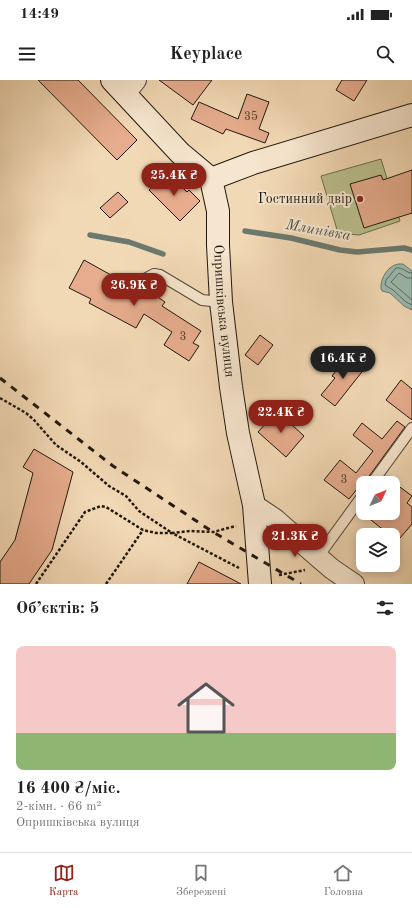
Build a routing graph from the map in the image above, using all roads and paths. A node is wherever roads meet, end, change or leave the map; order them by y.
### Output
1 (124, 85) edge
2 (412, 115) edge
3 (211, 180) junction
4 (142, 280) dead end
5 (221, 302) junction
6 (0, 398) edge
7 (412, 428) edge
8 (377, 476) edge
9 (356, 508) edge
10 (254, 511) junction
11 (143, 530) junction
12 (172, 533) junction
13 (325, 563) junction
14 (260, 581) edge
15 (36, 584) edge
16 (106, 584) edge
17 (354, 584) edge

1 - 3 street
2 - 3 street
3 - 5 street, Опришківська вулиця
4 - 5 lane
5 - 10 street, Опришківська вулиця
6 - 12 path
7 - 8 lane
9 - 13 lane
10 - 12 path
10 - 13 street
10 - 14 street, Опришківська вулиця
11 - 12 path
11 - 15 path
11 - 16 path
12 - 14 path
13 - 14 path
13 - 17 street

